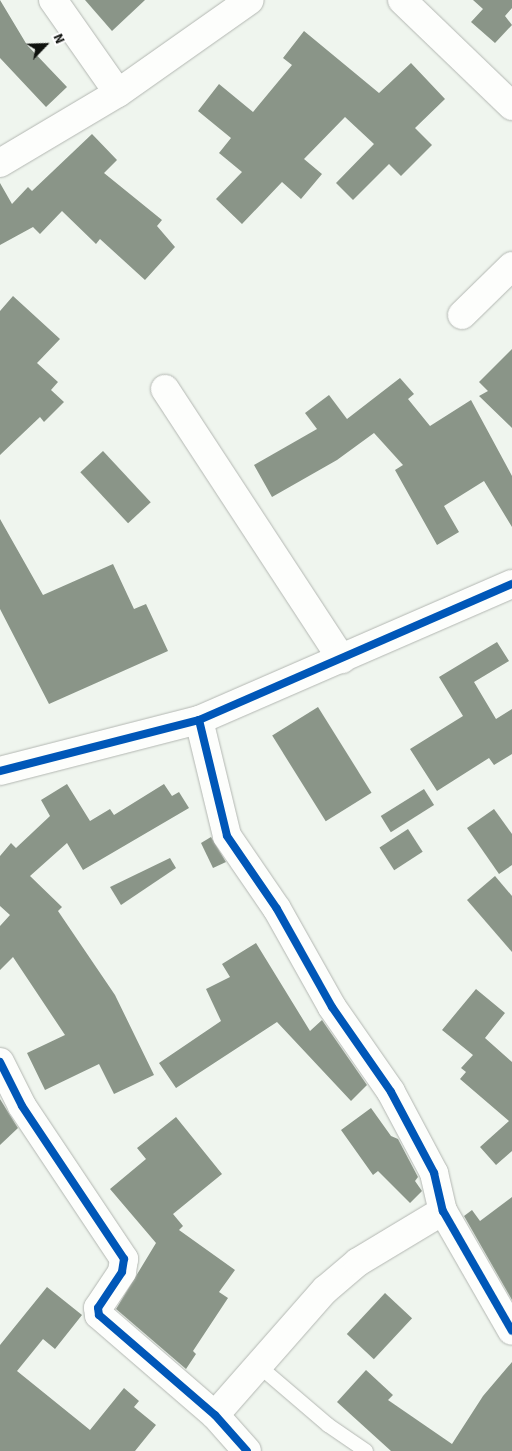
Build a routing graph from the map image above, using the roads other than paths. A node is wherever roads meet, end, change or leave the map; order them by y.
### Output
1 (53, 0) edge
2 (402, 0) edge
3 (238, 3) edge
4 (118, 93) junction
5 (512, 106) edge
6 (0, 163) edge
7 (512, 266) edge
8 (462, 315) dead end
9 (165, 389) dead end
10 (512, 584) edge
11 (342, 659) junction
12 (199, 720) junction
13 (0, 771) edge
14 (0, 1062) edge
15 (443, 1211) junction
16 (512, 1331) edge
17 (259, 1366) junction
18 (215, 1416) junction
19 (247, 1451) edge
20 (366, 1451) edge

1 - 4 street
2 - 5 street
3 - 4 street
4 - 6 street
7 - 8 street
9 - 11 street
10 - 11 street
11 - 12 street
12 - 13 street
12 - 15 street
14 - 18 street
15 - 16 street
15 - 17 street
17 - 18 street
17 - 20 lane
18 - 19 street

